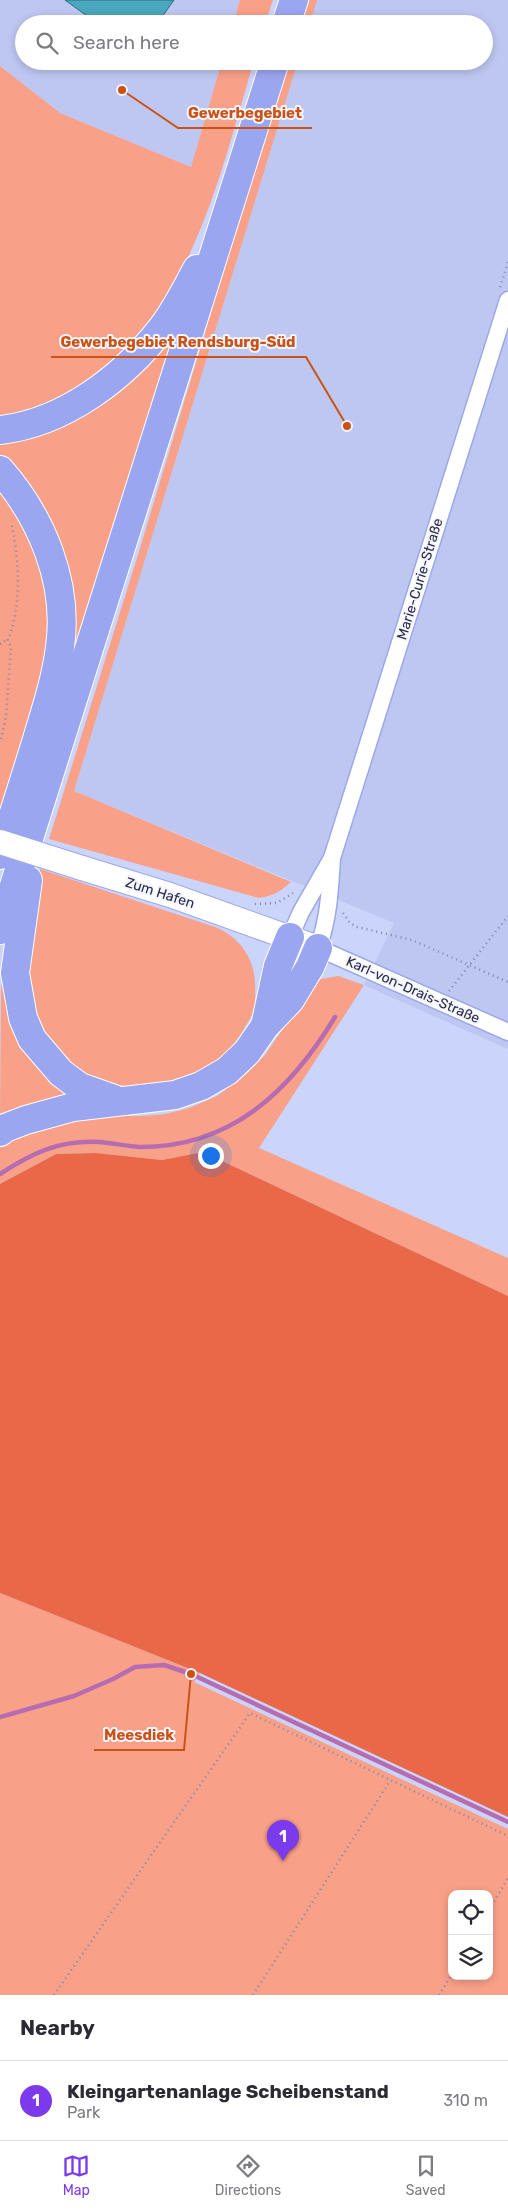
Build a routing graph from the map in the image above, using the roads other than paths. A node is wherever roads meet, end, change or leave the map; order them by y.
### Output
1 (294, 0) edge
2 (289, 15) edge
3 (271, 70) edge
4 (241, 170) junction
5 (508, 300) edge
6 (0, 430) edge
7 (0, 470) edge
8 (34, 818) junction
9 (0, 842) edge
10 (0, 855) edge
11 (332, 858) junction
12 (0, 930) edge
13 (290, 937) junction
14 (318, 948) junction
15 (265, 1026) junction
16 (508, 1032) edge
17 (118, 1100) junction
18 (0, 1132) edge

1 - 2 highway
3 - 4 highway
4 - 6 highway
4 - 8 highway
5 - 11 street, Marie-Curie-Straße
7 - 10 highway
8 - 12 highway
8 - 17 highway
9 - 13 main road, Zum Hafen, bridge
11 - 13 street, Marie-Curie-Straße
11 - 14 street, Marie-Curie-Straße
13 - 14 main road, Zum Hafen
13 - 15 highway
14 - 15 highway
14 - 16 street, Karl-von-Drais-Straße
15 - 17 highway
17 - 18 highway

